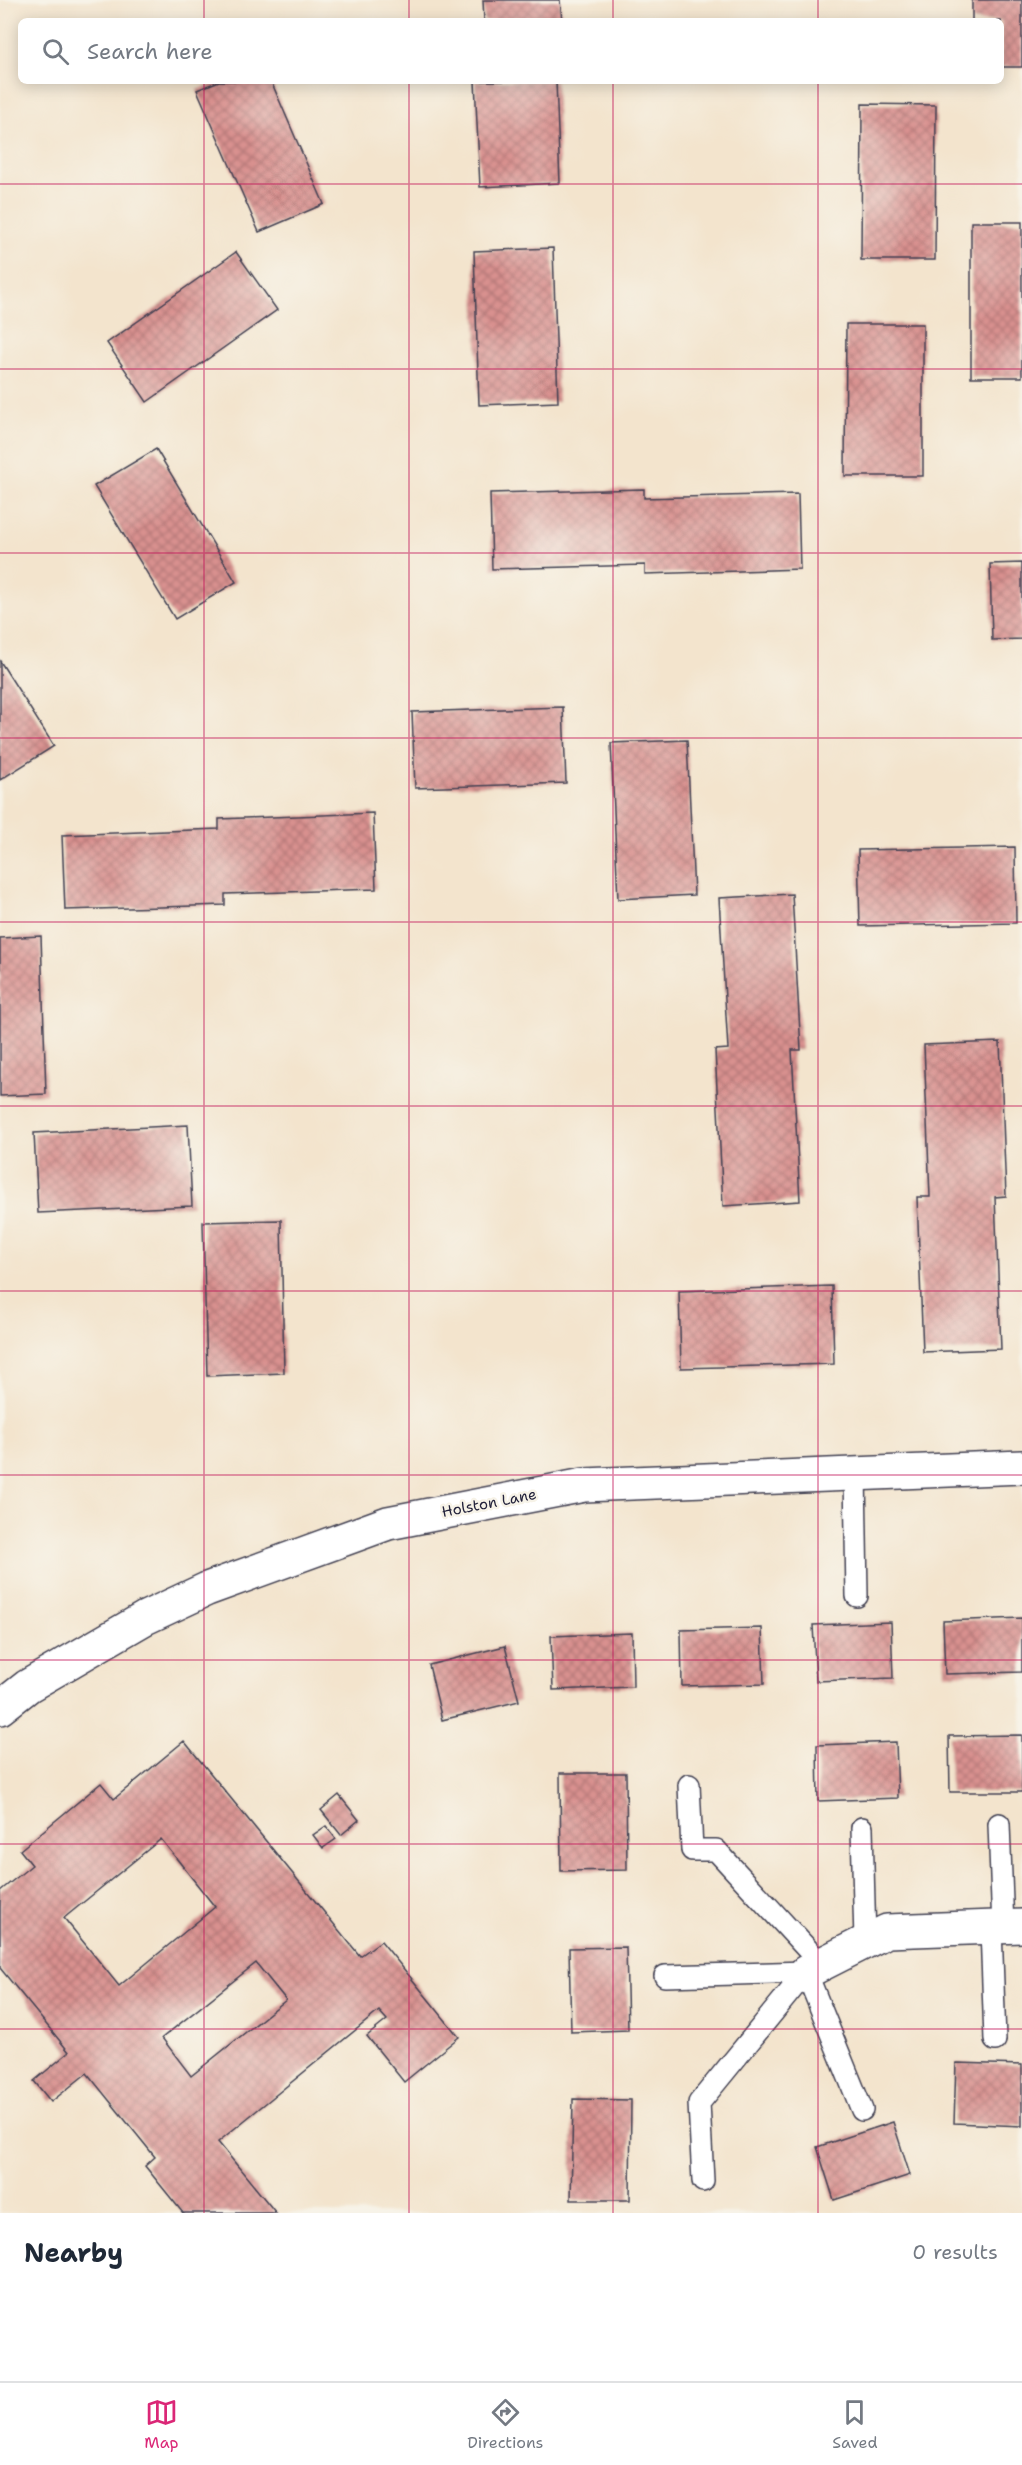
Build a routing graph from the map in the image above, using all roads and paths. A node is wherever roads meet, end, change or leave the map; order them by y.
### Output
1 (1022, 1467) edge
2 (855, 1473) junction
3 (857, 1596) dead end
4 (0, 1708) edge
5 (689, 1785) dead end
6 (999, 1824) dead end
7 (862, 1828) dead end
8 (1005, 1927) edge
9 (865, 1941) junction
10 (814, 1968) junction
11 (665, 1976) dead end
12 (995, 2040) dead end
13 (862, 2110) dead end
14 (703, 2181) dead end

1 - 2 street, Holston Lane
2 - 3 lane
2 - 4 street, Holston Lane
5 - 10 lane
6 - 8 lane
7 - 9 lane
8 - 9 street
8 - 12 lane
9 - 10 street
10 - 11 lane
10 - 13 lane
10 - 14 lane

